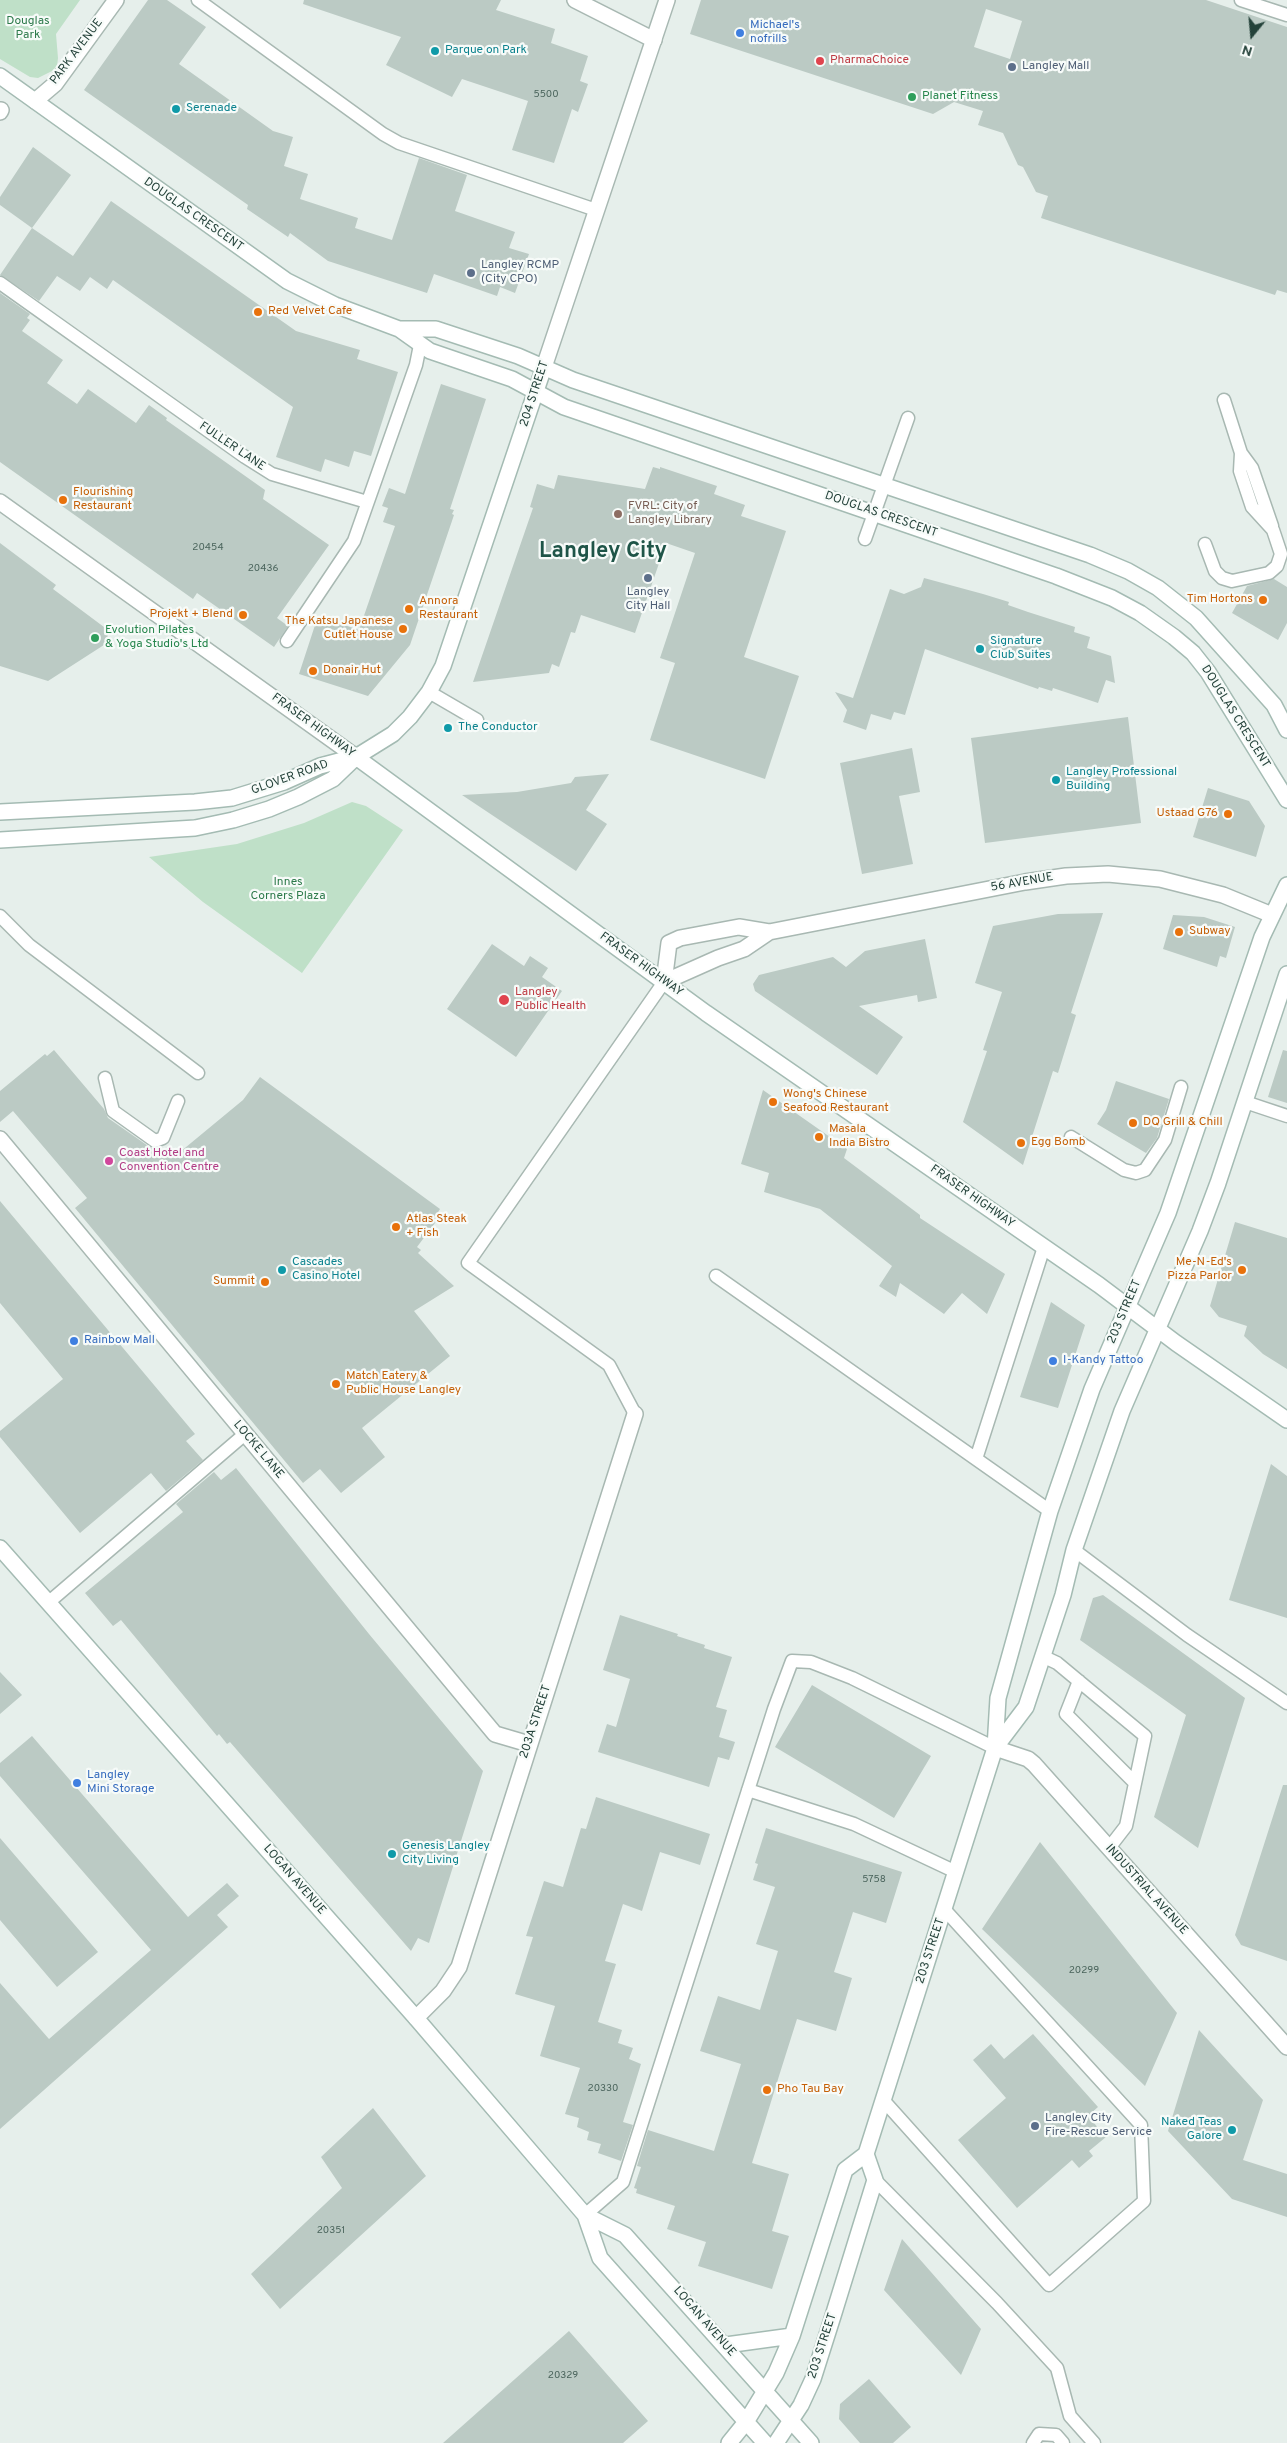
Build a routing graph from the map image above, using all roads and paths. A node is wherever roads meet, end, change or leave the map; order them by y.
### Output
1 (116, 0) edge
2 (198, 0) edge
3 (575, 0) edge
4 (668, 0) edge
5 (1241, 0) edge
6 (1287, 15) edge
7 (654, 40) junction
8 (0, 76) edge
9 (35, 101) junction
10 (596, 210) junction
11 (0, 283) edge
12 (399, 329) junction
13 (420, 345) junction
14 (544, 367) junction
15 (536, 392) junction
16 (1224, 400) dead end
17 (908, 418) dead end
18 (885, 485) junction
19 (0, 502) edge
20 (367, 502) junction
21 (874, 513) junction
22 (865, 538) dead end
23 (1204, 544) dead end
24 (287, 641) dead end
25 (429, 692) junction
26 (1280, 706) edge
27 (477, 720) dead end
28 (1287, 730) edge
29 (356, 757) junction
30 (1287, 800) edge
31 (0, 812) edge
32 (0, 840) edge
33 (1287, 885) edge
34 (1272, 915) junction
35 (0, 916) edge
36 (770, 932) junction
37 (1287, 974) edge
38 (664, 982) junction
39 (198, 1073) dead end
40 (105, 1078) dead end
41 (1180, 1087) dead end
42 (178, 1101) dead end
43 (1245, 1102) junction
44 (1287, 1116) edge
45 (1071, 1137) dead end
46 (0, 1139) edge
47 (1044, 1247) junction
48 (716, 1276) dead end
49 (1128, 1307) junction
50 (1156, 1328) junction
51 (635, 1414) joint
52 (1287, 1420) edge
53 (245, 1434) junction
54 (976, 1459) junction
55 (1050, 1511) junction
56 (0, 1548) edge
57 (1074, 1550) junction
58 (48, 1602) junction
59 (1042, 1656) junction
60 (1079, 1681) junction
61 (1287, 1704) edge
62 (529, 1744) junction
63 (995, 1748) junction
64 (1135, 1783) junction
65 (748, 1790) junction
66 (1109, 1848) junction
67 (956, 1872) junction
68 (944, 1909) junction
69 (416, 2018) junction
70 (1287, 2047) edge
71 (884, 2101) junction
72 (866, 2154) junction
73 (875, 2180) junction
74 (585, 2215) junction
75 (792, 2336) junction
76 (726, 2345) junction
77 (765, 2393) junction
78 (791, 2421) junction
79 (746, 2422) junction
80 (729, 2443) edge
81 (765, 2443) edge
82 (776, 2443) edge
83 (811, 2443) edge
84 (1033, 2443) edge
85 (1063, 2443) edge
86 (1094, 2443) edge

1 - 9 main road, PARK AVENUE
2 - 10 lane
3 - 7 main road
4 - 7 main road, 204 STREET
5 - 6 lane
7 - 10 main road, 204 STREET
8 - 9 main road, DOUGLAS CRESCENT
9 - 12 main road, DOUGLAS CRESCENT
10 - 14 main road, 204 STREET
11 - 20 lane, FULLER LANE
12 - 13 main road, DOUGLAS CRESCENT
12 - 14 main road, DOUGLAS CRESCENT
13 - 15 main road, DOUGLAS CRESCENT
13 - 20 lane
14 - 15 main road, 204 STREET
14 - 18 main road, DOUGLAS CRESCENT
15 - 21 main road, DOUGLAS CRESCENT
15 - 25 main road, 204 STREET
16 - 23 lane
17 - 18 lane
18 - 21 lane
18 - 26 main road, DOUGLAS CRESCENT
19 - 29 main road, FRASER HIGHWAY
20 - 24 lane
21 - 22 lane
21 - 30 main road, DOUGLAS CRESCENT
25 - 27 lane
25 - 29 main road, 204 STREET
26 - 28 main road, DOUGLAS CRESCENT
29 - 31 main road, GLOVER ROAD
29 - 32 main road, GLOVER ROAD
29 - 38 main road, FRASER HIGHWAY
33 - 34 main road, 203 STREET
34 - 36 main road, 56 AVENUE
34 - 49 main road, 203 STREET
35 - 39 lane
36 - 38 main road, 56 AVENUE
36 - 38 main road, 56 AVENUE
37 - 43 main road, 203 STREET
38 - 47 main road, FRASER HIGHWAY
38 - 51 lane
40 - 42 lane
41 - 45 lane
43 - 44 lane
43 - 50 main road, 203 STREET
46 - 53 main road, LOCKE LANE
47 - 49 main road, FRASER HIGHWAY
47 - 54 lane
48 - 54 lane
49 - 50 main road, FRASER HIGHWAY
49 - 55 main road, 203 STREET
50 - 52 main road, FRASER HIGHWAY
50 - 57 main road, 203 STREET
51 - 62 main road, 203A STREET
53 - 58 lane
53 - 62 main road, LOCKE LANE
54 - 55 lane
55 - 63 main road, 203 STREET
56 - 58 main road, LOGAN AVENUE
57 - 59 main road, 203 STREET
57 - 61 lane
58 - 69 main road, LOGAN AVENUE
59 - 60 lane
59 - 63 main road, 203 STREET
60 - 64 lane
60 - 64 lane
62 - 69 main road, 203A STREET
63 - 65 lane
63 - 66 main road, INDUSTRIAL AVENUE
63 - 67 main road, 203 STREET
64 - 66 lane
65 - 67 lane
65 - 74 lane
66 - 70 main road, INDUSTRIAL AVENUE
67 - 68 main road, 203 STREET
68 - 71 main road, 203 STREET
68 - 71 lane
69 - 74 main road, LOGAN AVENUE
71 - 72 main road, 203 STREET
72 - 73 main road
72 - 75 main road
73 - 78 main road, 203 STREET
73 - 86 lane
74 - 76 main road, LOGAN AVENUE
74 - 79 main road, LOGAN AVENUE
75 - 76 main road
75 - 77 main road
76 - 77 main road, LOGAN AVENUE
77 - 78 main road, LOGAN AVENUE
77 - 79 main road
78 - 82 main road
78 - 83 main road, LOGAN AVENUE
79 - 80 main road
79 - 81 main road, LOGAN AVENUE
84 - 85 lane

